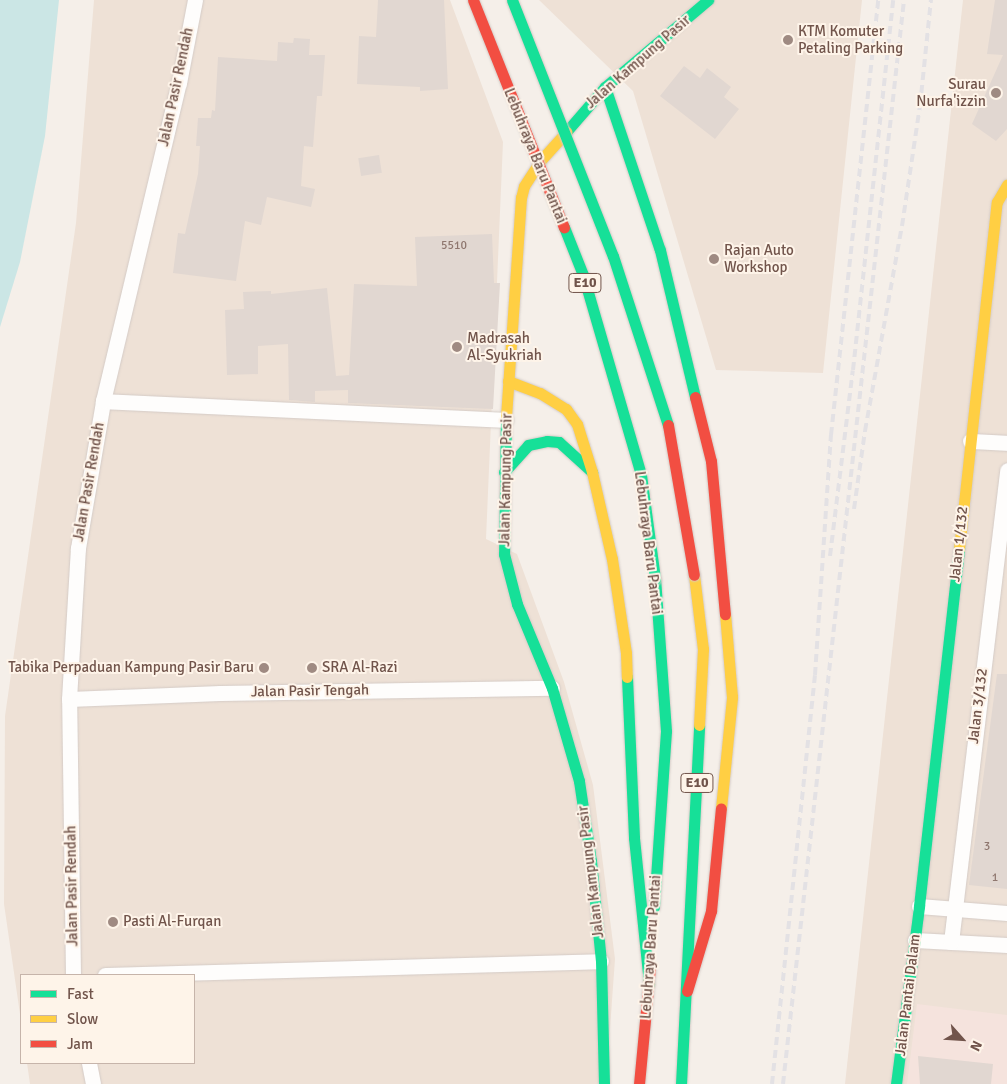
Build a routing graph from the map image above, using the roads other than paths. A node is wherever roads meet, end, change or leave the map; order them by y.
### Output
1 (195, 0) edge
2 (473, 0) edge
3 (512, 0) edge
4 (708, 0) edge
5 (605, 87) junction
6 (1007, 185) edge
7 (508, 381) junction
8 (103, 401) junction
9 (506, 420) junction
10 (970, 441) junction
11 (1007, 443) edge
12 (1007, 470) edge
13 (504, 472) junction
14 (592, 472) junction
15 (552, 688) junction
16 (69, 699) junction
17 (919, 906) junction
18 (954, 908) junction
19 (1007, 913) edge
20 (915, 940) junction
21 (951, 942) junction
22 (1007, 945) edge
23 (601, 960) junction
24 (73, 974) edge
25 (138, 974) edge
26 (649, 984) junction
27 (687, 991) junction
28 (89, 1064) edge
29 (93, 1084) edge
30 (604, 1084) edge
31 (639, 1084) edge
32 (681, 1084) edge
33 (896, 1084) edge

1 - 8 street, Jalan Pasir Rendah
2 - 26 main road, Lebuhraya Baru Pantai / E10, bridge
3 - 27 main road, E10, bridge
4 - 5 main road, Jalan Kampung Pasir
5 - 7 main road, Jalan Kampung Pasir
5 - 27 main road
6 - 10 main road, Jalan 1/132
7 - 9 main road, Jalan Kampung Pasir
7 - 14 main road
8 - 9 street
8 - 16 street, Jalan Pasir Rendah
9 - 13 main road, Jalan Kampung Pasir
10 - 11 street
10 - 17 main road, Jalan 1/132
12 - 18 street, Jalan 3/132
13 - 14 main road
13 - 15 main road, Jalan Kampung Pasir
14 - 26 main road
15 - 16 street, Jalan Pasir Tengah
15 - 23 main road, Jalan Kampung Pasir
16 - 24 street, Jalan Pasir Rendah
17 - 18 street
17 - 20 main road, Jalan Pantai Dalam
18 - 19 street
18 - 21 street, Jalan 3/132
20 - 21 street
20 - 33 main road, Jalan Pantai Dalam
21 - 22 street
23 - 25 street
23 - 30 main road, Jalan Kampung Pasir
26 - 31 main road, Lebuhraya Baru Pantai / E10
27 - 32 main road, E10
28 - 29 street

